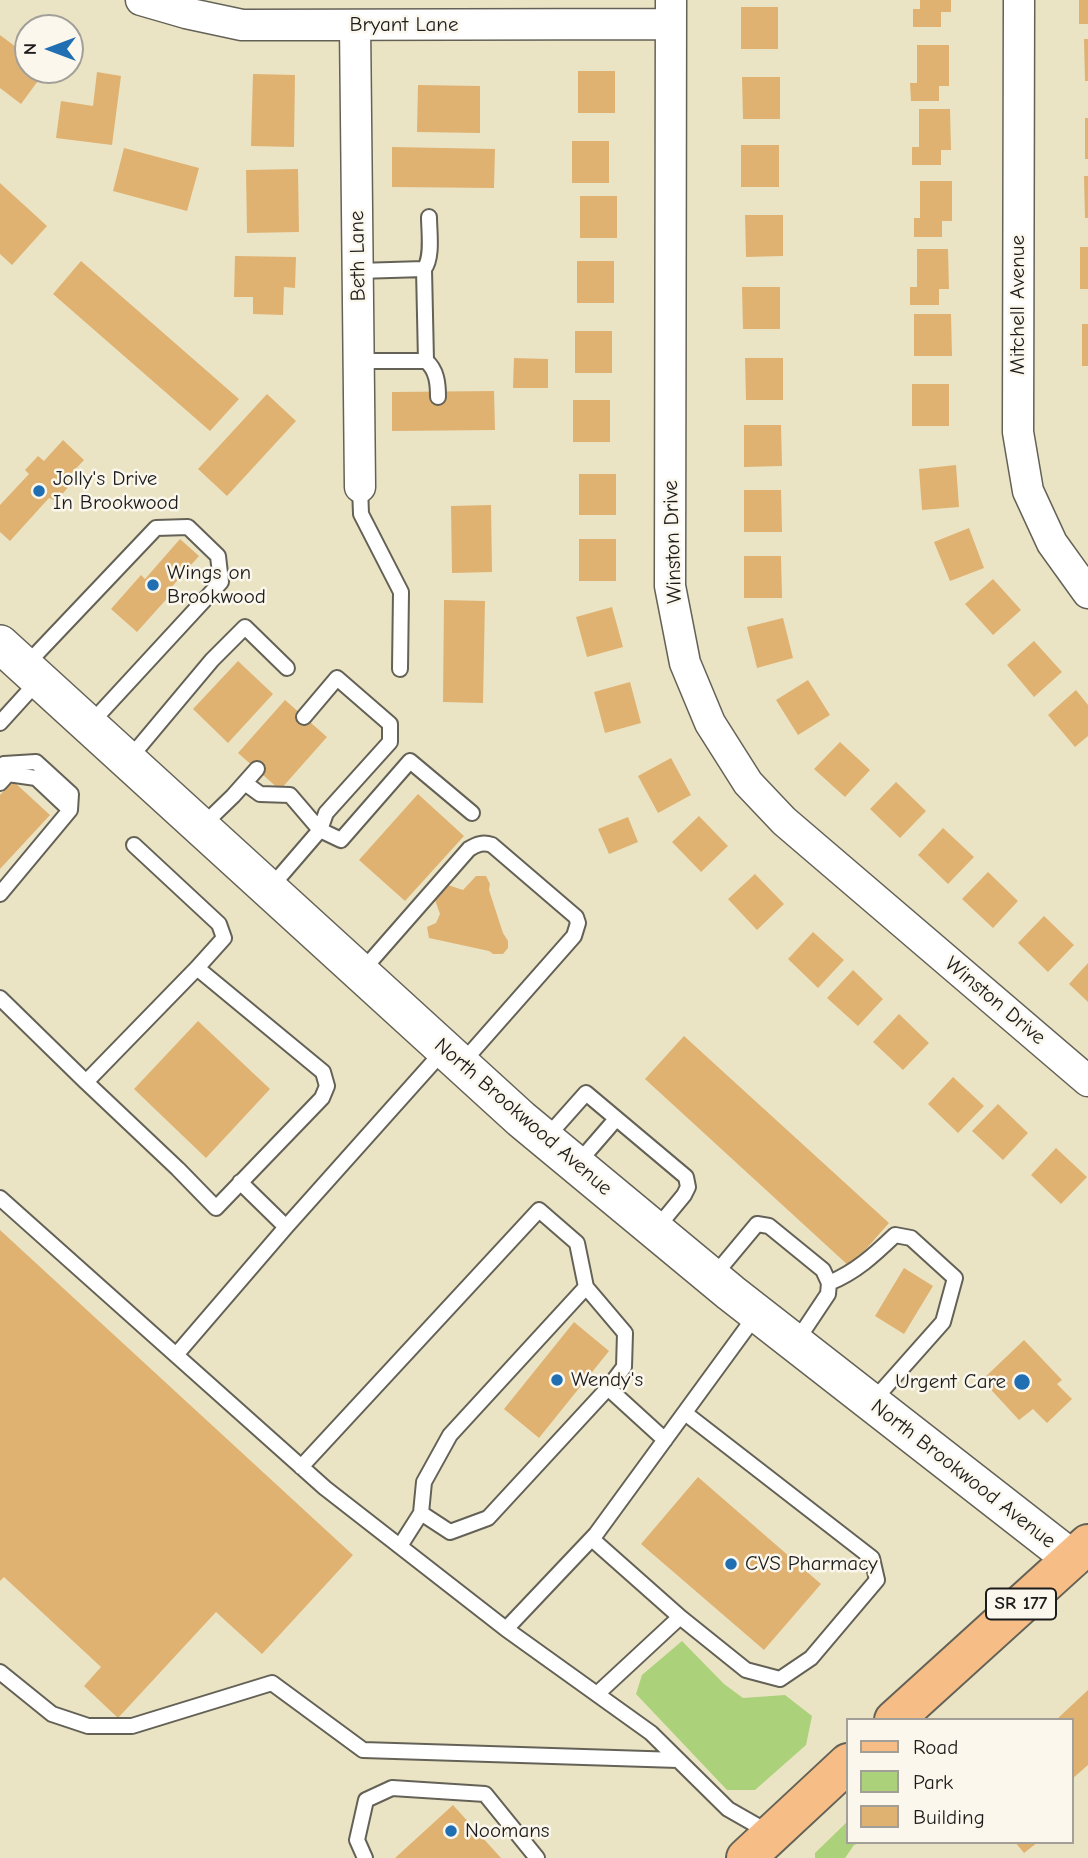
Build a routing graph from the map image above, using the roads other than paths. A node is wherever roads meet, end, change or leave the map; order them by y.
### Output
1 (1019, 0) edge
2 (151, 1) edge
3 (671, 12) edge
4 (355, 25) junction
5 (429, 217) dead end
6 (424, 269) junction
7 (358, 271) junction
8 (359, 361) junction
9 (426, 361) junction
10 (438, 397) dead end
11 (360, 487) joint
12 (1088, 593) edge
13 (21, 664) edge
14 (287, 668) dead end
15 (400, 669) dead end
16 (304, 717) dead end
17 (0, 723) edge
18 (89, 725) junction
19 (128, 760) junction
20 (0, 769) edge
21 (257, 769) dead end
22 (0, 783) edge
23 (245, 783) junction
24 (70, 810) junction
25 (472, 813) dead end
26 (201, 827) junction
27 (320, 831) junction
28 (134, 845) dead end
29 (269, 889) junction
30 (0, 894) edge
31 (197, 968) junction
32 (361, 972) junction
33 (0, 998) edge
34 (453, 1057) junction
35 (1088, 1081) edge
36 (86, 1082) junction
37 (615, 1119) junction
38 (546, 1138) junction
39 (577, 1164) junction
40 (240, 1182) junction
41 (0, 1198) edge
42 (286, 1227) junction
43 (655, 1230) junction
44 (712, 1278) junction
45 (829, 1283) junction
46 (586, 1287) junction
47 (757, 1314) junction
48 (796, 1344) junction
49 (176, 1355) junction
50 (608, 1388) junction
51 (872, 1403) junction
52 (685, 1413) junction
53 (665, 1440) junction
54 (301, 1467) junction
55 (421, 1513) junction
56 (592, 1539) junction
57 (400, 1546) junction
58 (1083, 1559) edge
59 (680, 1617) junction
60 (506, 1629) junction
61 (0, 1672) edge
62 (597, 1694) junction
63 (896, 1718) edge
64 (678, 1760) junction
65 (846, 1765) edge
66 (766, 1850) edge
67 (365, 1858) edge
68 (537, 1858) edge

1 - 12 street, Mitchell Avenue
2 - 4 street, Bryant Lane
3 - 4 street, Bryant Lane
3 - 35 street, Winston Drive
4 - 7 street, Beth Lane
5 - 6 lane
6 - 7 lane
6 - 9 lane
7 - 8 street, Beth Lane
8 - 9 lane
8 - 11 street, Beth Lane
9 - 10 lane
11 - 15 lane
13 - 17 lane
13 - 18 street, North Brookwood Avenue
13 - 18 lane
14 - 19 lane
16 - 27 lane
18 - 19 street, North Brookwood Avenue
19 - 26 street, North Brookwood Avenue
20 - 24 lane
21 - 23 lane
22 - 24 lane
23 - 26 lane
23 - 27 lane
24 - 30 lane
25 - 27 lane
26 - 29 street, North Brookwood Avenue
27 - 29 lane
28 - 31 lane
29 - 32 street, North Brookwood Avenue
31 - 36 lane
31 - 40 lane
32 - 34 street, North Brookwood Avenue
32 - 34 lane
33 - 36 lane
34 - 38 street, North Brookwood Avenue
34 - 42 lane
36 - 40 lane
37 - 38 lane
37 - 39 lane
37 - 43 lane
38 - 39 street, North Brookwood Avenue
39 - 43 street, North Brookwood Avenue
40 - 42 lane
41 - 49 lane
42 - 49 lane
43 - 44 street, North Brookwood Avenue
44 - 45 lane
44 - 47 street, North Brookwood Avenue
45 - 48 lane
45 - 51 lane
46 - 50 lane
46 - 54 lane
46 - 55 lane
47 - 48 street, North Brookwood Avenue
47 - 52 lane
48 - 51 street, North Brookwood Avenue
49 - 54 lane
50 - 53 lane
50 - 55 lane
51 - 58 street, North Brookwood Avenue
52 - 53 lane
52 - 59 lane
53 - 56 lane
54 - 57 lane
55 - 57 lane
56 - 59 lane
56 - 60 lane
57 - 60 lane
58 - 63 main road, SR 177
59 - 62 lane
60 - 62 lane
61 - 64 lane
62 - 64 lane
64 - 66 lane
65 - 66 main road
67 - 68 lane

